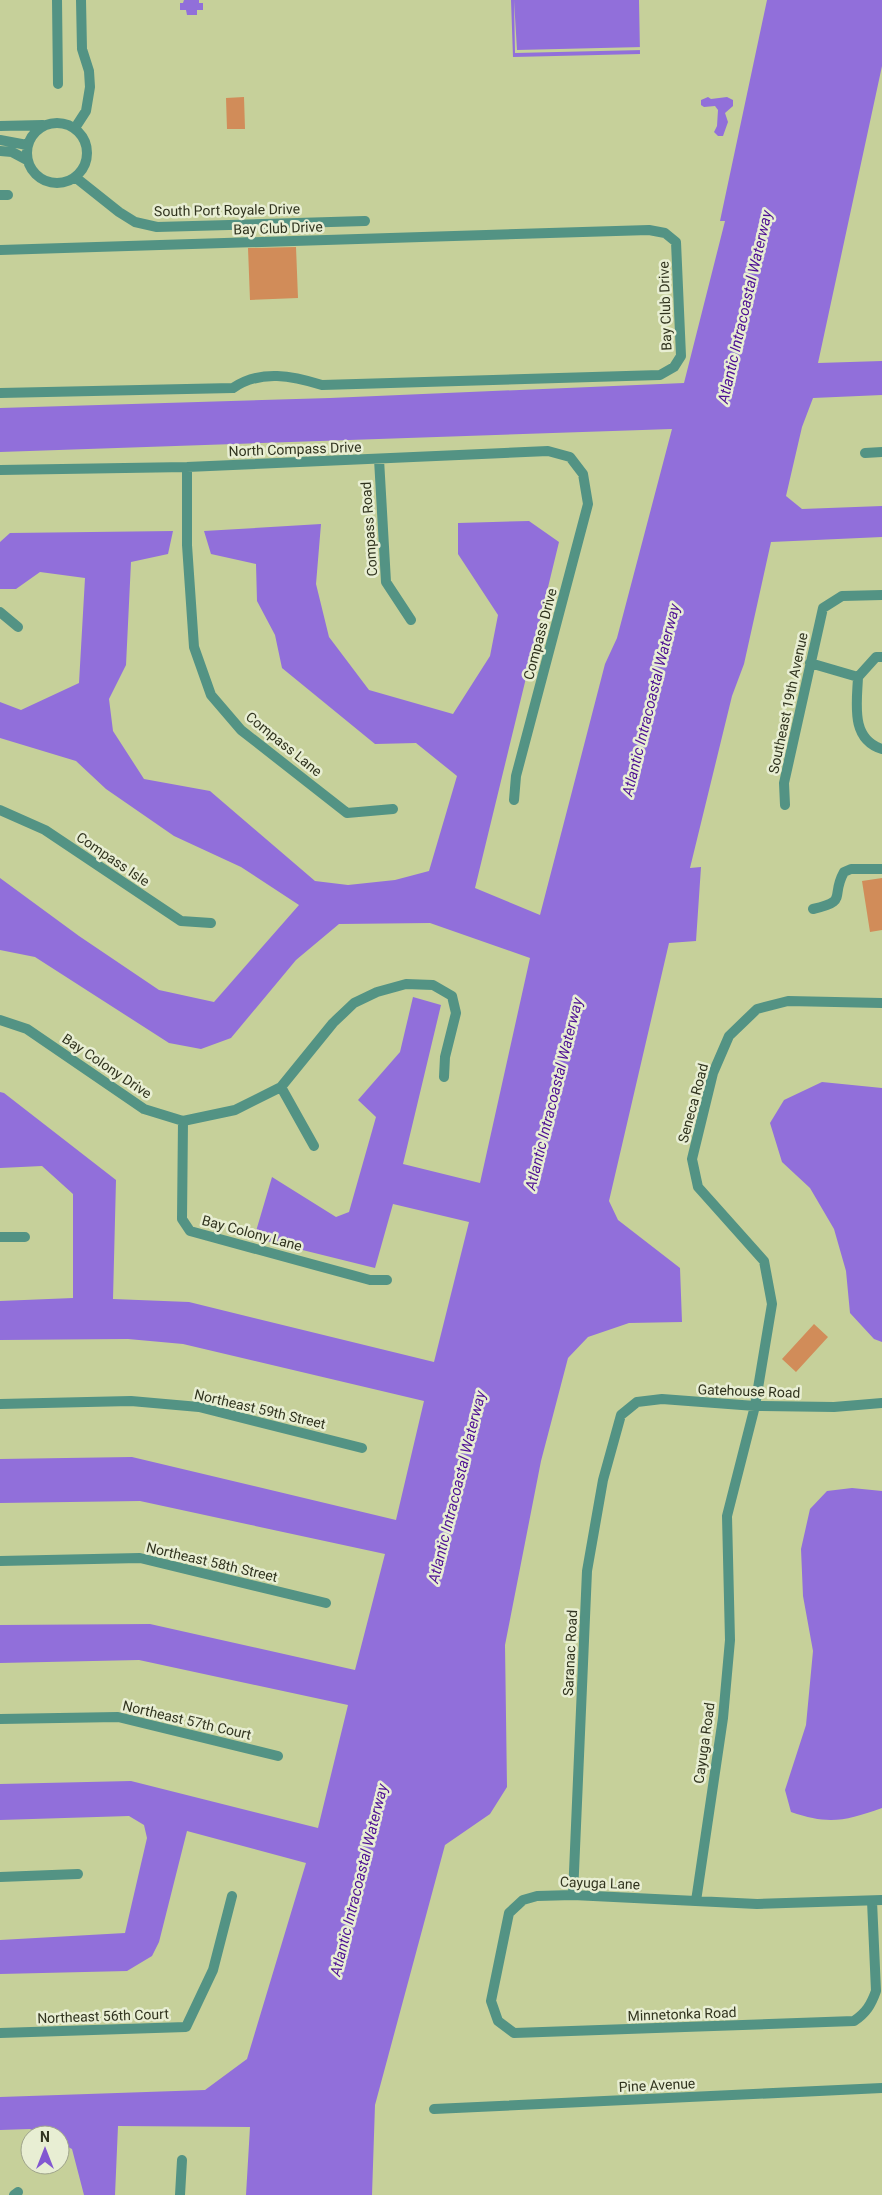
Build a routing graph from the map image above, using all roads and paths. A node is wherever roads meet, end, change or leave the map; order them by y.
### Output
1 (57, 0) edge
2 (81, 0) edge
3 (58, 84) dead end
4 (43, 125) junction
5 (0, 126) edge
6 (75, 128) junction
7 (0, 140) edge
8 (0, 145) edge
9 (0, 151) edge
10 (27, 152) junction
11 (75, 177) junction
12 (365, 221) dead end
13 (0, 250) edge
14 (0, 393) edge
15 (882, 452) edge
16 (865, 453) dead end
17 (378, 459) junction
18 (188, 467) junction
19 (0, 470) edge
20 (583, 474) joint
21 (882, 595) edge
22 (0, 612) edge
23 (411, 620) dead end
24 (18, 627) dead end
25 (882, 657) edge
26 (810, 663) junction
27 (858, 677) junction
28 (882, 749) edge
29 (514, 800) dead end
30 (785, 805) dead end
31 (393, 809) dead end
32 (0, 810) edge
33 (882, 868) edge
34 (813, 909) dead end
35 (211, 923) dead end
36 (882, 1003) edge
37 (0, 1020) edge
38 (444, 1077) dead end
39 (281, 1087) junction
40 (183, 1121) junction
41 (314, 1146) dead end
42 (25, 1236) dead end
43 (0, 1237) edge
44 (387, 1280) dead end
45 (882, 1403) edge
46 (0, 1404) edge
47 (755, 1406) junction
48 (621, 1416) joint
49 (362, 1448) dead end
50 (0, 1561) edge
51 (326, 1603) dead end
52 (0, 1719) edge
53 (278, 1756) dead end
54 (78, 1874) dead end
55 (0, 1877) edge
56 (573, 1895) junction
57 (232, 1896) dead end
58 (696, 1901) junction
59 (877, 1901) edge
60 (509, 1913) joint
61 (0, 2033) edge
62 (882, 2088) edge
63 (434, 2109) dead end
64 (182, 2160) dead end
65 (180, 2195) edge

1 - 3 street
2 - 6 street
4 - 5 street
4 - 6 street
4 - 10 street
6 - 11 street
7 - 10 street
8 - 10 street
9 - 10 street
10 - 11 street
11 - 12 street, South Port Royale Drive
13 - 14 street, Bay Club Drive
15 - 16 street
17 - 18 street, North Compass Drive
17 - 20 street, North Compass Drive
17 - 23 street, Compass Road
18 - 19 street, North Compass Drive
18 - 31 street, Compass Lane
20 - 29 street, Compass Drive
21 - 26 street, Southeast 19th Avenue
22 - 24 street
25 - 27 street
26 - 27 street
26 - 30 street, Southeast 19th Avenue
27 - 28 street
32 - 35 street, Compass Isle
33 - 34 street
36 - 47 street, Seneca Road
37 - 40 street, Bay Colony Drive
38 - 39 street, Bay Colony Drive
39 - 40 street, Bay Colony Drive
39 - 41 street
40 - 44 street, Bay Colony Lane
42 - 43 street
45 - 47 street, Gatehouse Road
46 - 49 street, Northeast 59th Street
47 - 48 street, Gatehouse Road
47 - 58 street, Cayuga Road
48 - 56 street, Saranac Road
50 - 51 street, Northeast 58th Street
52 - 53 street, Northeast 57th Court
54 - 55 street
56 - 58 street, Cayuga Lane
56 - 60 street, Cayuga Lane
57 - 61 street, Northeast 56th Court
58 - 59 street
59 - 60 street, Minnetonka Road
62 - 63 street, Pine Avenue
64 - 65 street

